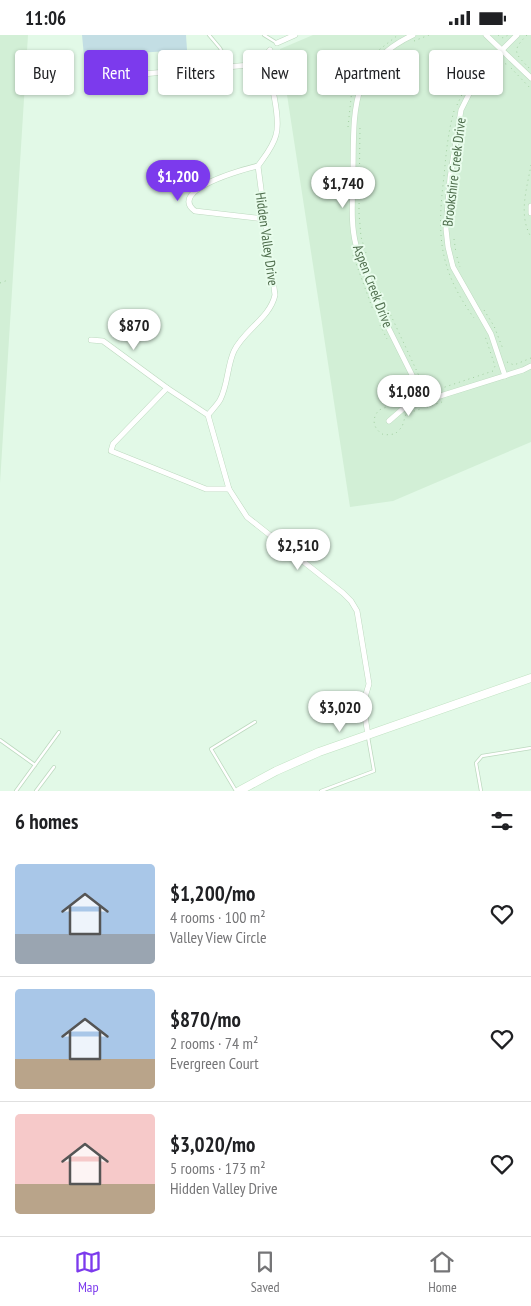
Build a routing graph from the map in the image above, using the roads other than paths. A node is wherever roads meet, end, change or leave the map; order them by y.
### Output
1 (209, 35) edge
2 (264, 35) edge
3 (295, 35) edge
4 (413, 35) edge
5 (486, 35) edge
6 (517, 35) edge
7 (277, 43) joint
8 (502, 49) junction
9 (221, 50) edge
10 (389, 50) edge
11 (531, 78) edge
12 (273, 95) edge
13 (359, 95) edge
14 (258, 166) junction
15 (531, 206) edge
16 (531, 213) edge
17 (264, 219) junction
18 (91, 340) dead end
19 (531, 366) edge
20 (505, 376) junction
21 (167, 388) junction
22 (423, 402) junction
23 (208, 415) junction
24 (389, 421) dead end
25 (229, 489) junction
26 (531, 679) edge
27 (255, 722) dead end
28 (59, 732) dead end
29 (368, 735) junction
30 (0, 740) edge
31 (531, 748) edge
32 (35, 765) junction
33 (54, 767) dead end
34 (16, 791) edge
35 (36, 791) edge
36 (237, 791) edge
37 (321, 791) edge
38 (481, 791) edge

1 - 9 lane
2 - 7 lane
3 - 7 street
4 - 10 street, Aspen Creek Drive
5 - 8 street
6 - 8 street, Brookshire Creek Drive
8 - 11 street
8 - 20 street, Brookshire Creek Drive
12 - 14 street
13 - 22 street, Aspen Creek Drive
14 - 17 street, Hidden Valley Drive
14 - 17 street
15 - 16 street
17 - 23 street, Hidden Valley Drive
18 - 21 street
19 - 20 street
20 - 22 street
21 - 23 street
21 - 25 street
22 - 24 street
23 - 25 street
25 - 29 street
26 - 29 main road
27 - 36 lane
28 - 32 lane
29 - 36 main road
29 - 37 lane
30 - 32 lane
31 - 38 lane
32 - 34 lane
33 - 35 lane

